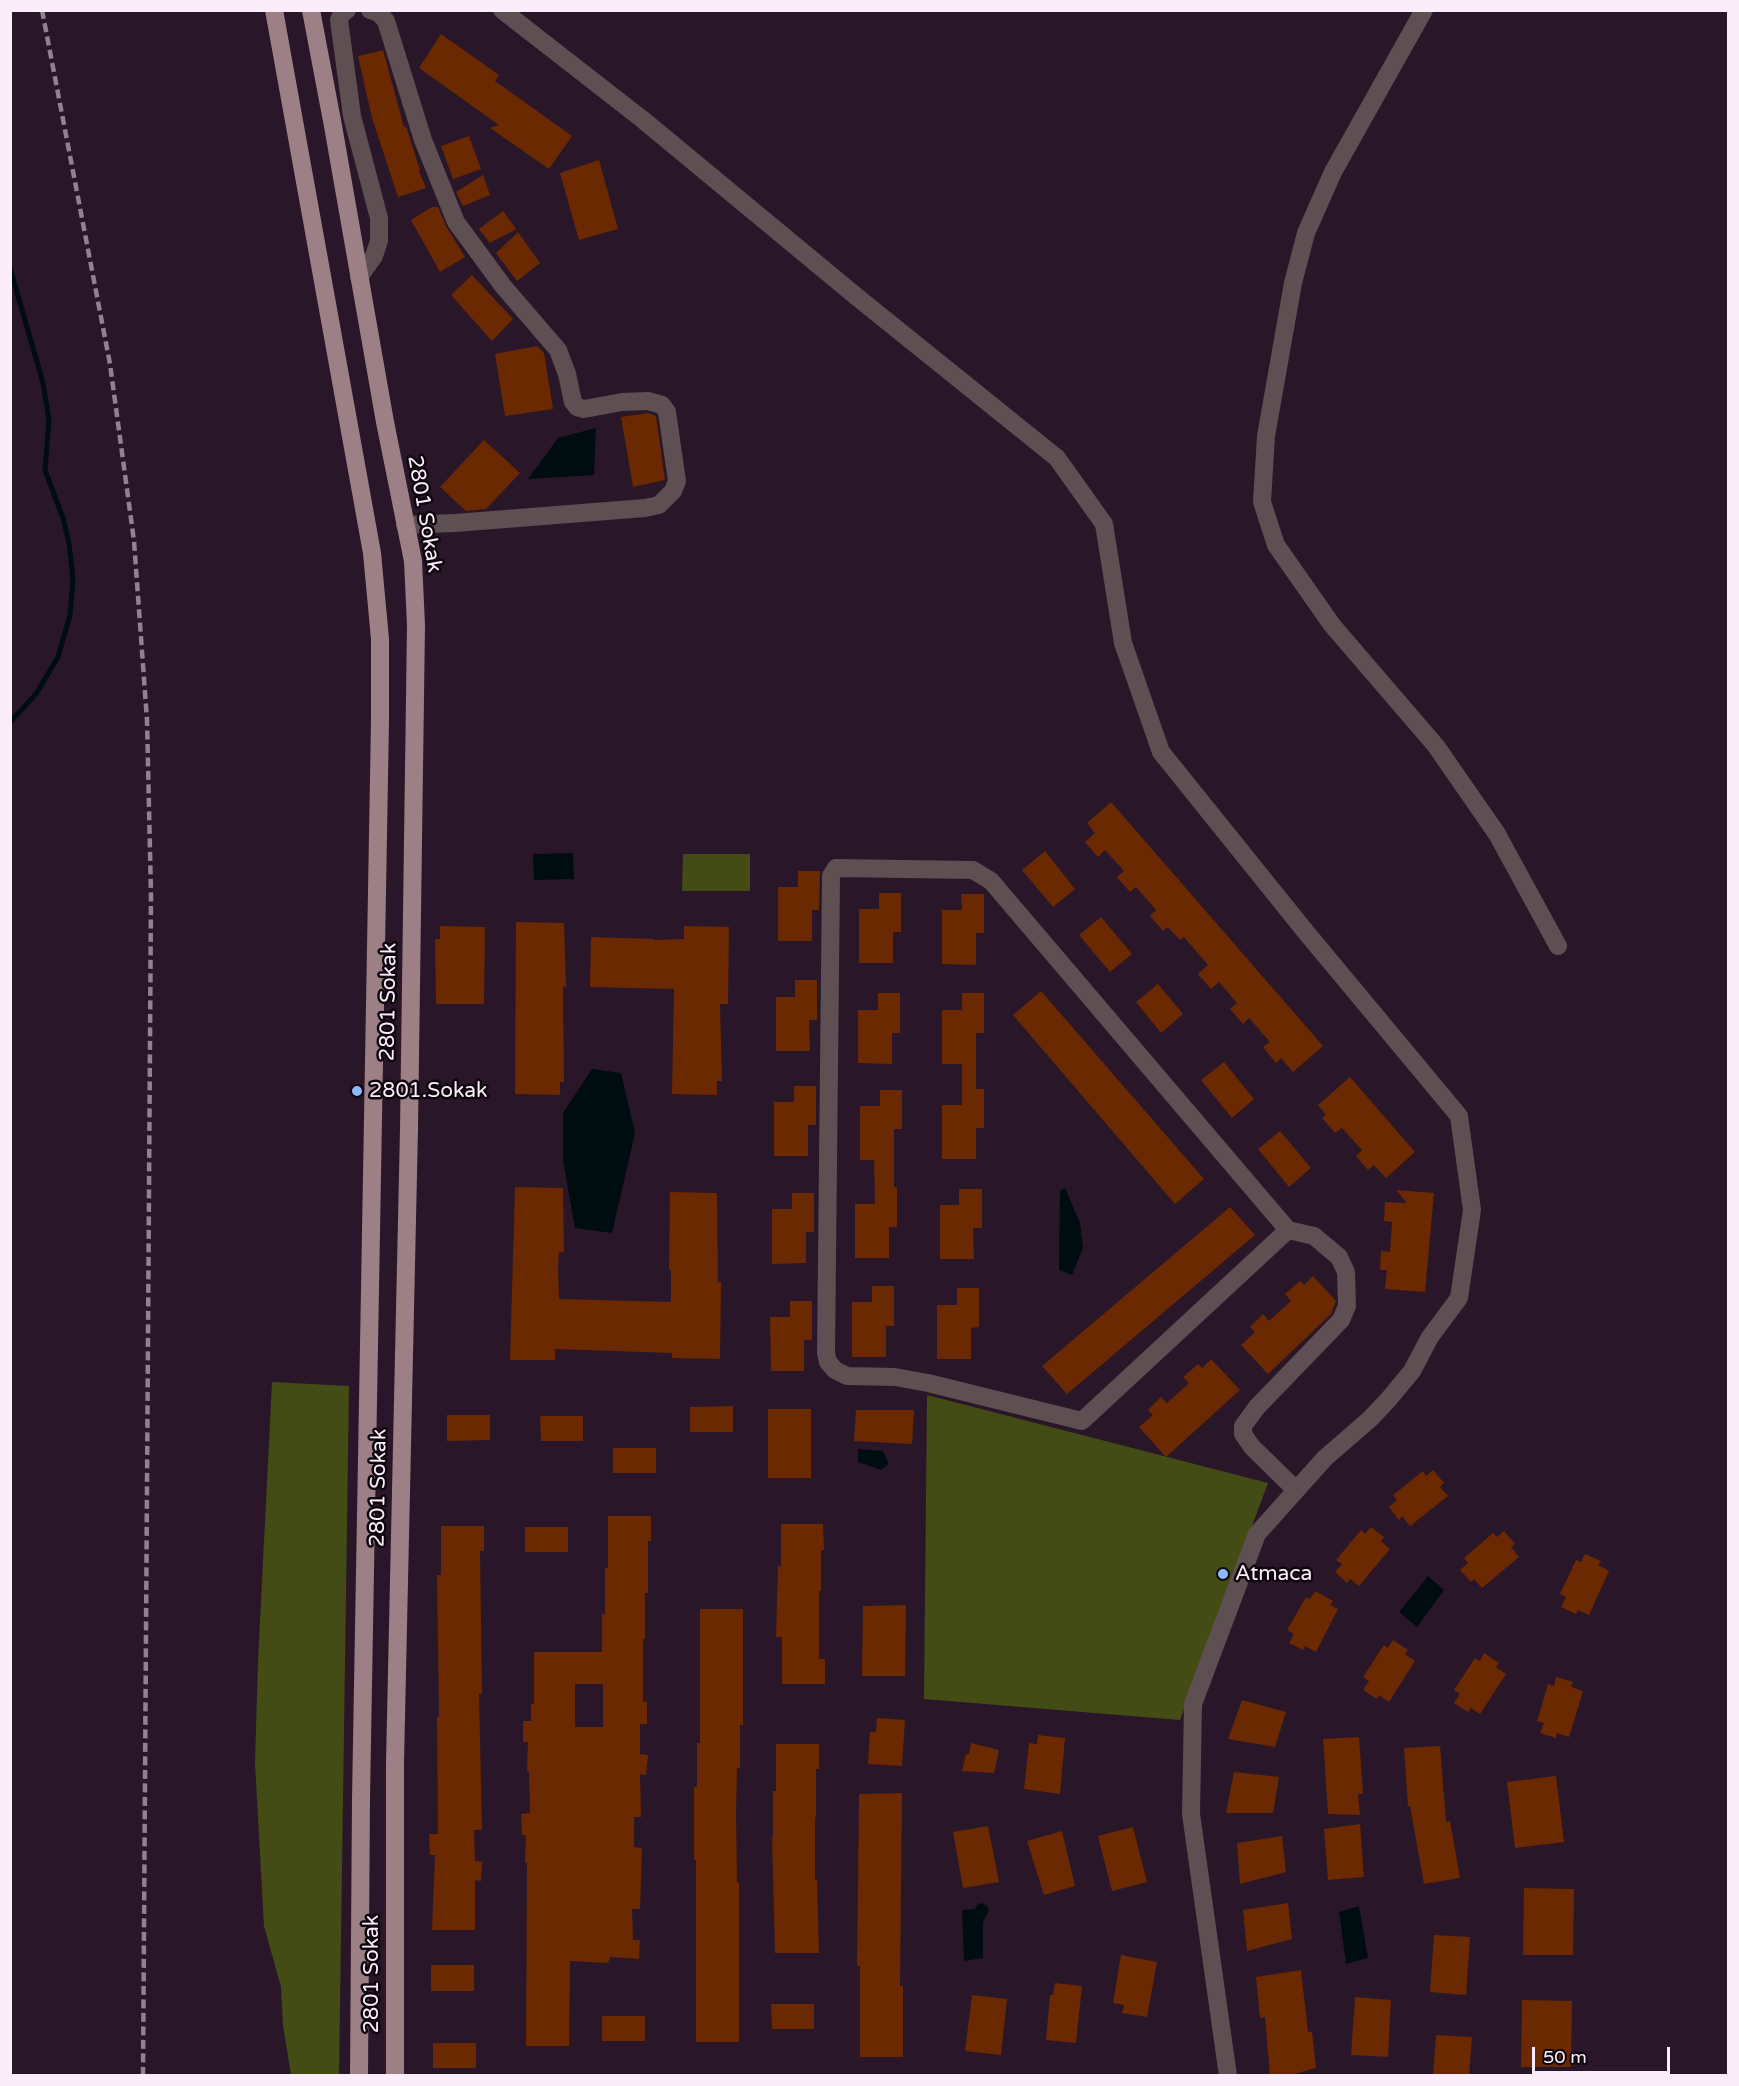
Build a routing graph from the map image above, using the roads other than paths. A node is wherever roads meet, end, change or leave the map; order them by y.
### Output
1 (274, 10) edge
2 (311, 10) edge
3 (347, 10) edge
4 (370, 10) edge
5 (502, 10) edge
6 (1424, 10) edge
7 (359, 277) junction
8 (405, 525) junction
9 (1558, 946) dead end
10 (1288, 1230) junction
11 (1296, 1490) junction
12 (359, 2076) edge
13 (395, 2076) edge
14 (1228, 2076) edge

1 - 12 main road, 2801 Sokak
2 - 7 main road, 2801 Sokak
3 - 7 street
4 - 8 street
5 - 11 street
6 - 9 street
7 - 8 main road, 2801 Sokak
8 - 13 main road, 2801 Sokak
10 - 10 street
10 - 11 street
11 - 14 street

